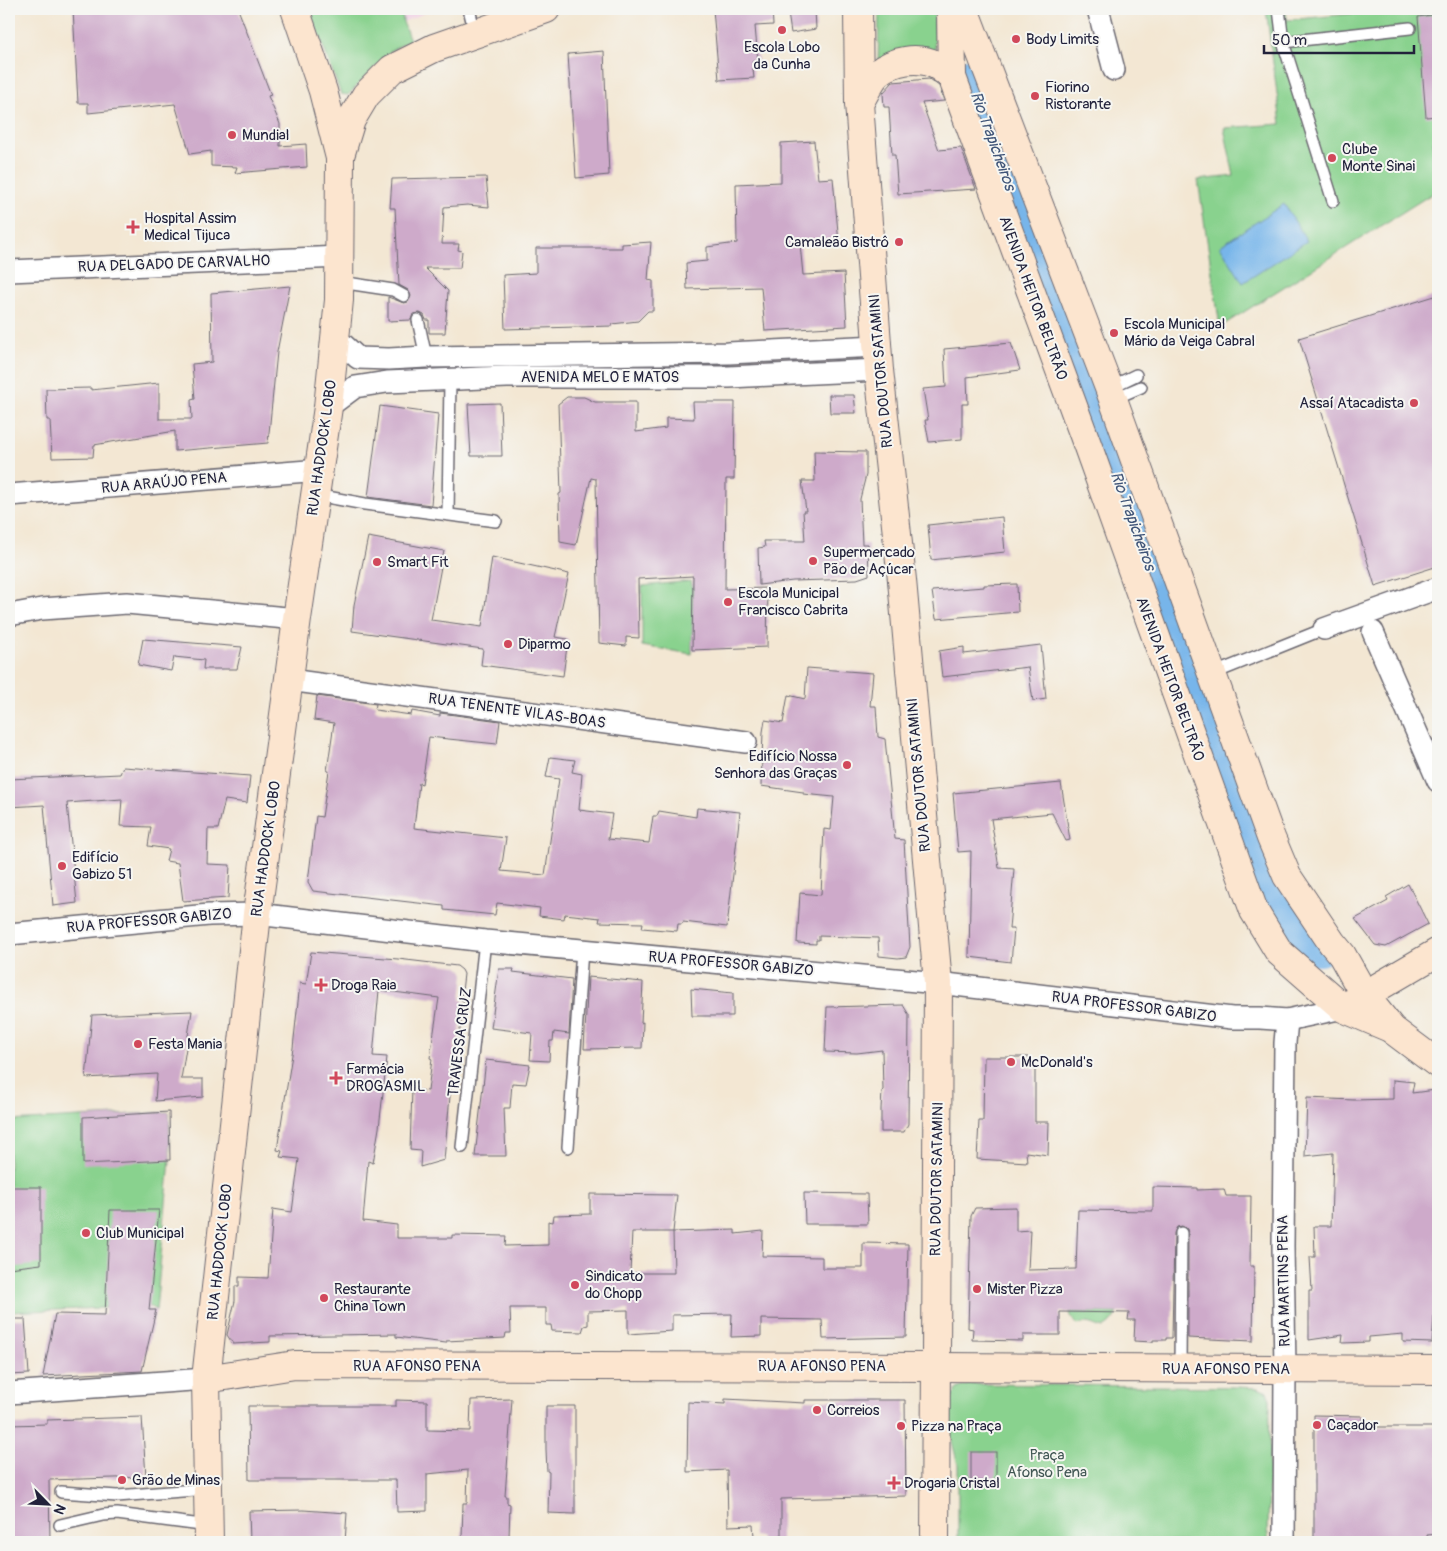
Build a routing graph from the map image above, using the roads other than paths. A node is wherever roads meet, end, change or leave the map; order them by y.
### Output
1 (294, 9) edge
2 (546, 9) edge
3 (858, 9) edge
4 (950, 9) edge
5 (964, 9) edge
6 (1098, 9) edge
7 (1279, 9) edge
8 (472, 21) edge
9 (1410, 28) dead end
10 (1283, 42) junction
11 (1114, 70) dead end
12 (952, 77) junction
13 (859, 103) junction
14 (340, 158) junction
15 (1334, 201) dead end
16 (340, 270) junction
17 (9, 271) edge
18 (404, 296) dead end
19 (418, 320) dead end
20 (336, 338) junction
21 (621, 356) junction
22 (426, 357) junction
23 (879, 358) junction
24 (728, 365) junction
25 (507, 367) junction
26 (1136, 375) dead end
27 (622, 378) junction
28 (450, 380) junction
29 (1142, 387) dead end
30 (1111, 394) junction
31 (328, 407) junction
32 (318, 483) junction
33 (9, 495) edge
34 (448, 514) junction
35 (496, 521) dead end
36 (1438, 588) edge
37 (9, 615) edge
38 (297, 619) junction
39 (1324, 629) joint
40 (1373, 632) dead end
41 (1212, 674) junction
42 (289, 680) junction
43 (746, 742) dead end
44 (1438, 781) edge
45 (257, 914) junction
46 (9, 934) edge
47 (485, 941) junction
48 (582, 950) junction
49 (1438, 952) edge
50 (938, 983) junction
51 (1354, 1002) junction
52 (1287, 1020) junction
53 (1438, 1064) edge
54 (462, 1147) dead end
55 (568, 1148) dead end
56 (1182, 1233) dead end
57 (936, 1367) junction
58 (1180, 1369) junction
59 (1285, 1369) junction
60 (1438, 1370) edge
61 (206, 1379) junction
62 (9, 1393) edge
63 (208, 1489) junction
64 (61, 1492) dead end
65 (93, 1496) junction
66 (97, 1516) junction
67 (60, 1525) dead end
68 (209, 1534) edge
69 (935, 1542) edge
70 (1284, 1542) edge

1 - 14 street
2 - 8 street
3 - 13 street, RUA DOUTOR SATAMINI
4 - 12 street, AVENIDA HEITOR BELTRÃO
5 - 30 street
6 - 11 street
7 - 10 lane
8 - 14 street
9 - 10 lane
10 - 15 lane
12 - 13 street
12 - 51 street, AVENIDA HEITOR BELTRÃO
13 - 23 street, RUA DOUTOR SATAMINI
14 - 16 street, RUA HADDOCK LOBO
16 - 17 street, RUA DELGADO DE CARVALHO
16 - 18 lane
16 - 20 street, RUA HADDOCK LOBO
19 - 22 lane
20 - 22 street, AVENIDA MELO E MATOS
20 - 31 street, RUA HADDOCK LOBO
21 - 24 street, AVENIDA MELO E MATOS
21 - 25 street, AVENIDA MELO E MATOS
21 - 27 lane
22 - 25 street, AVENIDA MELO E MATOS
23 - 24 street, AVENIDA MELO E MATOS
23 - 50 street, RUA DOUTOR SATAMINI
24 - 27 street, AVENIDA MELO E MATOS
25 - 27 street, AVENIDA MELO E MATOS
25 - 28 street, AVENIDA MELO E MATOS
26 - 30 lane
28 - 31 street, AVENIDA MELO E MATOS
28 - 34 lane
29 - 30 lane
30 - 41 street
31 - 32 street, RUA HADDOCK LOBO
32 - 33 street, RUA ARAÚJO PENA
32 - 34 lane
32 - 38 street, RUA HADDOCK LOBO
34 - 35 lane
36 - 39 street
37 - 38 street
38 - 42 street, RUA HADDOCK LOBO
39 - 41 lane
40 - 44 street
41 - 51 street
42 - 43 street, RUA TENENTE VILAS-BOAS
42 - 45 street, RUA HADDOCK LOBO
45 - 46 street, RUA PROFESSOR GABIZO
45 - 47 street, RUA PROFESSOR GABIZO
45 - 61 street, RUA HADDOCK LOBO
47 - 48 street, RUA PROFESSOR GABIZO
47 - 54 lane, TRAVESSA CRUZ
48 - 50 street, RUA PROFESSOR GABIZO
48 - 55 lane
49 - 51 street, RUA PROFESSOR GABIZO
50 - 52 street, RUA PROFESSOR GABIZO
50 - 57 street, RUA DOUTOR SATAMINI
51 - 52 street, RUA PROFESSOR GABIZO
51 - 53 street, AVENIDA HEITOR BELTRÃO
52 - 59 street, RUA MARTINS PENA
56 - 58 lane
57 - 58 street, RUA AFONSO PENA
57 - 61 street, RUA AFONSO PENA
57 - 69 street, RUA DOUTOR SATAMINI
58 - 59 street, RUA AFONSO PENA
59 - 60 street, RUA AFONSO PENA
59 - 70 street, RUA MARTINS PENA
61 - 62 street
61 - 63 street, RUA HADDOCK LOBO
63 - 65 lane
63 - 68 street, RUA HADDOCK LOBO
64 - 65 lane
65 - 66 lane
66 - 67 lane
66 - 68 lane

